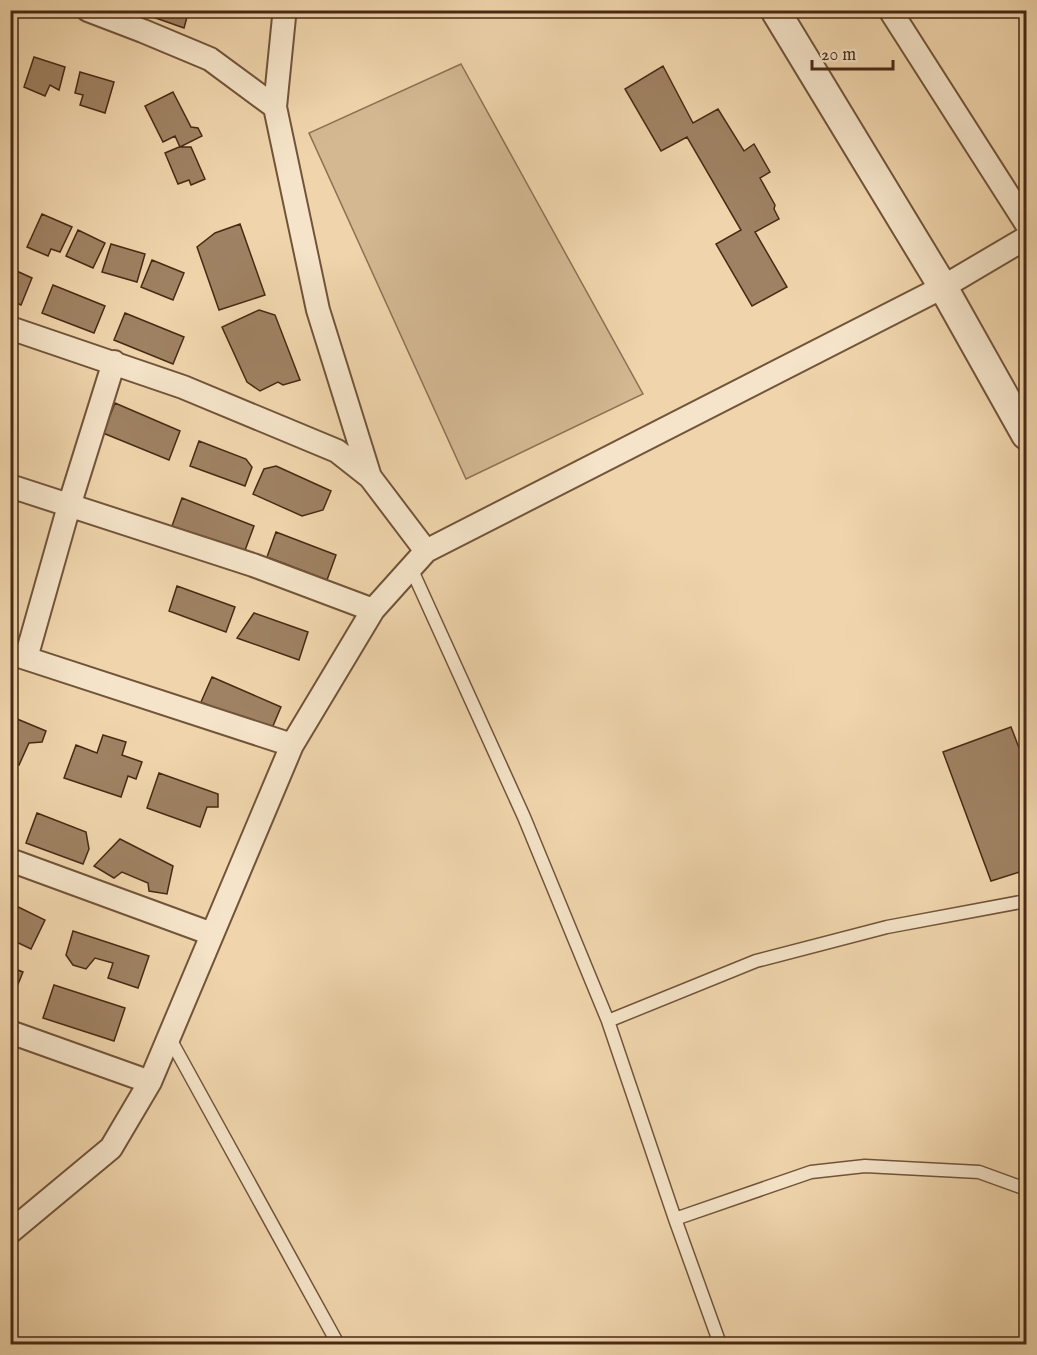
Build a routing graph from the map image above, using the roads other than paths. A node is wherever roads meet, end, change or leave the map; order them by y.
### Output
1 (88, 10) edge
2 (286, 10) edge
3 (775, 10) edge
4 (890, 10) edge
5 (275, 107) junction
6 (1026, 223) edge
7 (1026, 238) edge
8 (943, 287) junction
9 (10, 328) edge
10 (114, 362) junction
11 (1026, 435) edge
12 (370, 477) junction
13 (10, 486) edge
14 (69, 506) junction
15 (426, 551) junction
16 (411, 568) junction
17 (373, 610) junction
18 (18, 656) edge
19 (292, 745) junction
20 (10, 860) edge
21 (1026, 901) edge
22 (212, 934) junction
23 (608, 1021) junction
24 (10, 1032) edge
25 (169, 1037) junction
26 (150, 1082) junction
27 (1026, 1189) edge
28 (675, 1219) junction
29 (10, 1232) edge
30 (338, 1344) edge
31 (720, 1344) edge

1 - 5 street
2 - 5 street
3 - 8 street
4 - 6 street
5 - 12 street
7 - 8 street
8 - 11 street
8 - 15 street
9 - 10 street
10 - 12 street
10 - 14 street
12 - 15 street
13 - 14 street
14 - 17 street
14 - 18 street
15 - 16 street
16 - 17 street
16 - 23 lane
17 - 19 street
18 - 19 street
19 - 22 street
20 - 22 street
21 - 23 lane
22 - 25 street
23 - 28 lane
24 - 26 street
25 - 26 street
25 - 30 lane
26 - 29 street
27 - 28 lane
28 - 31 lane

